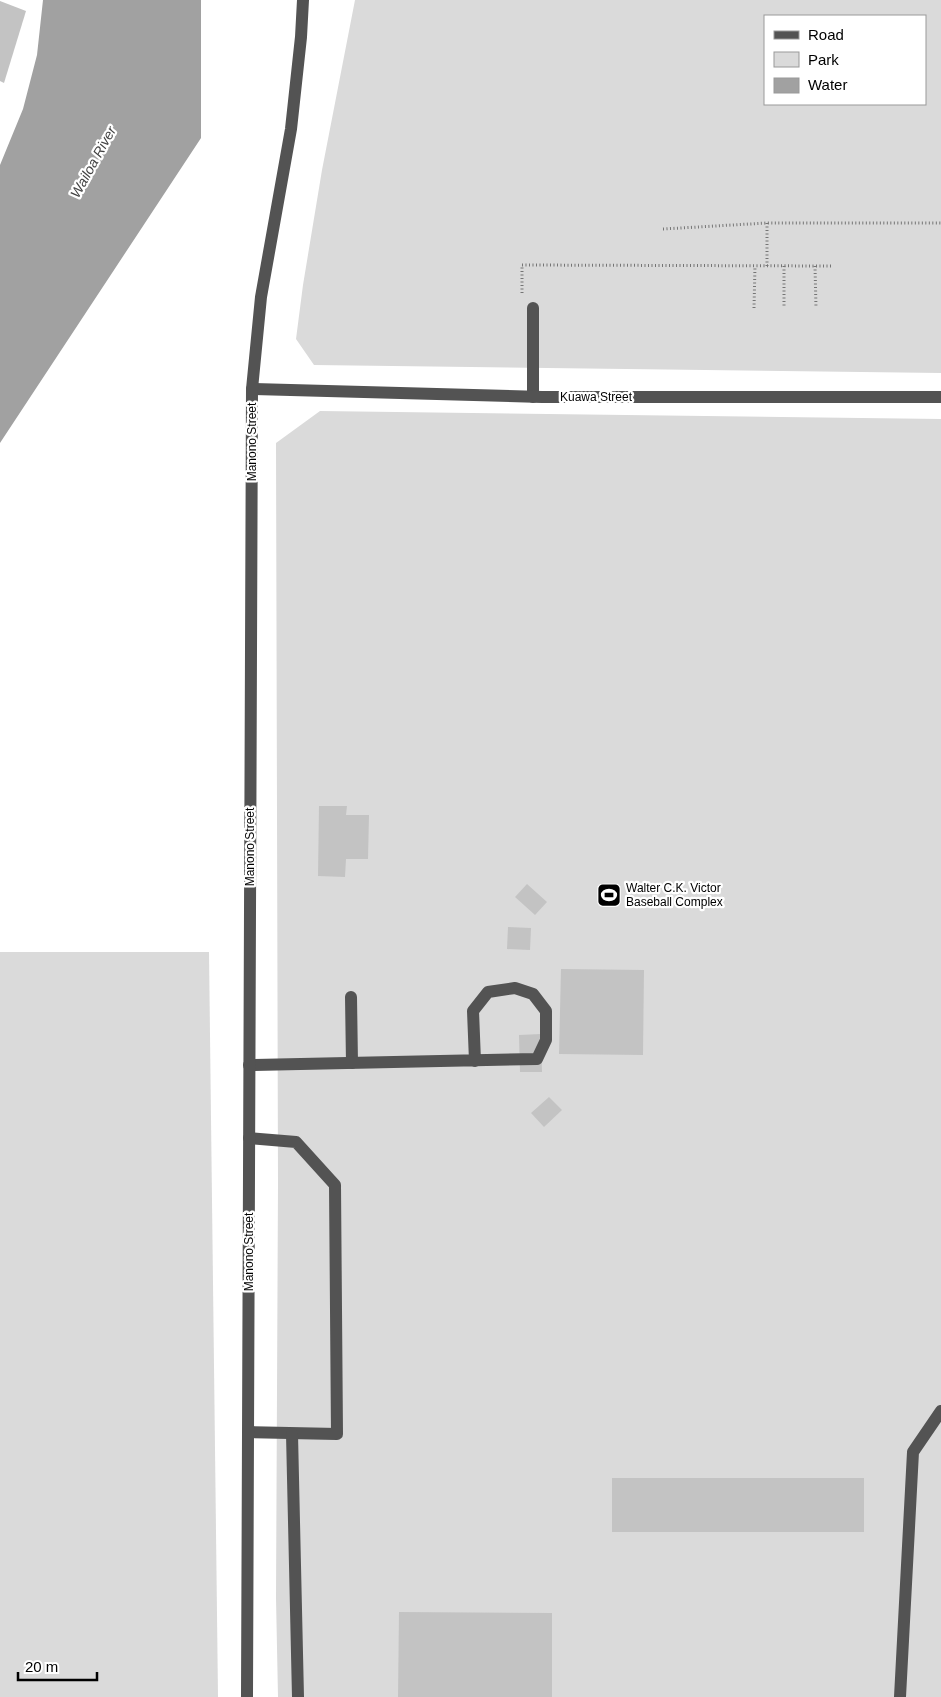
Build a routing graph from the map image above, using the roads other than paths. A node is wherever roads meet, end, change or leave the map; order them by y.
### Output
1 (303, 0) edge
2 (533, 308) dead end
3 (252, 389) junction
4 (533, 397) junction
5 (941, 397) edge
6 (352, 997) dead end
7 (475, 1061) junction
8 (352, 1063) junction
9 (249, 1065) junction
10 (249, 1138) junction
11 (941, 1411) edge
12 (248, 1432) junction
13 (292, 1434) junction
14 (247, 1697) edge
15 (298, 1697) edge
16 (900, 1697) edge

1 - 3 street, Manono Street
2 - 4 street
3 - 4 street, Kuawa Street
3 - 9 street, Manono Street
4 - 5 street, Kuawa Street
6 - 8 street
7 - 7 street
7 - 8 street
8 - 9 street
9 - 10 street, Manono Street
10 - 12 street, Manono Street
10 - 13 street
11 - 16 street
12 - 13 street
12 - 14 street, Manono Street
13 - 15 street

